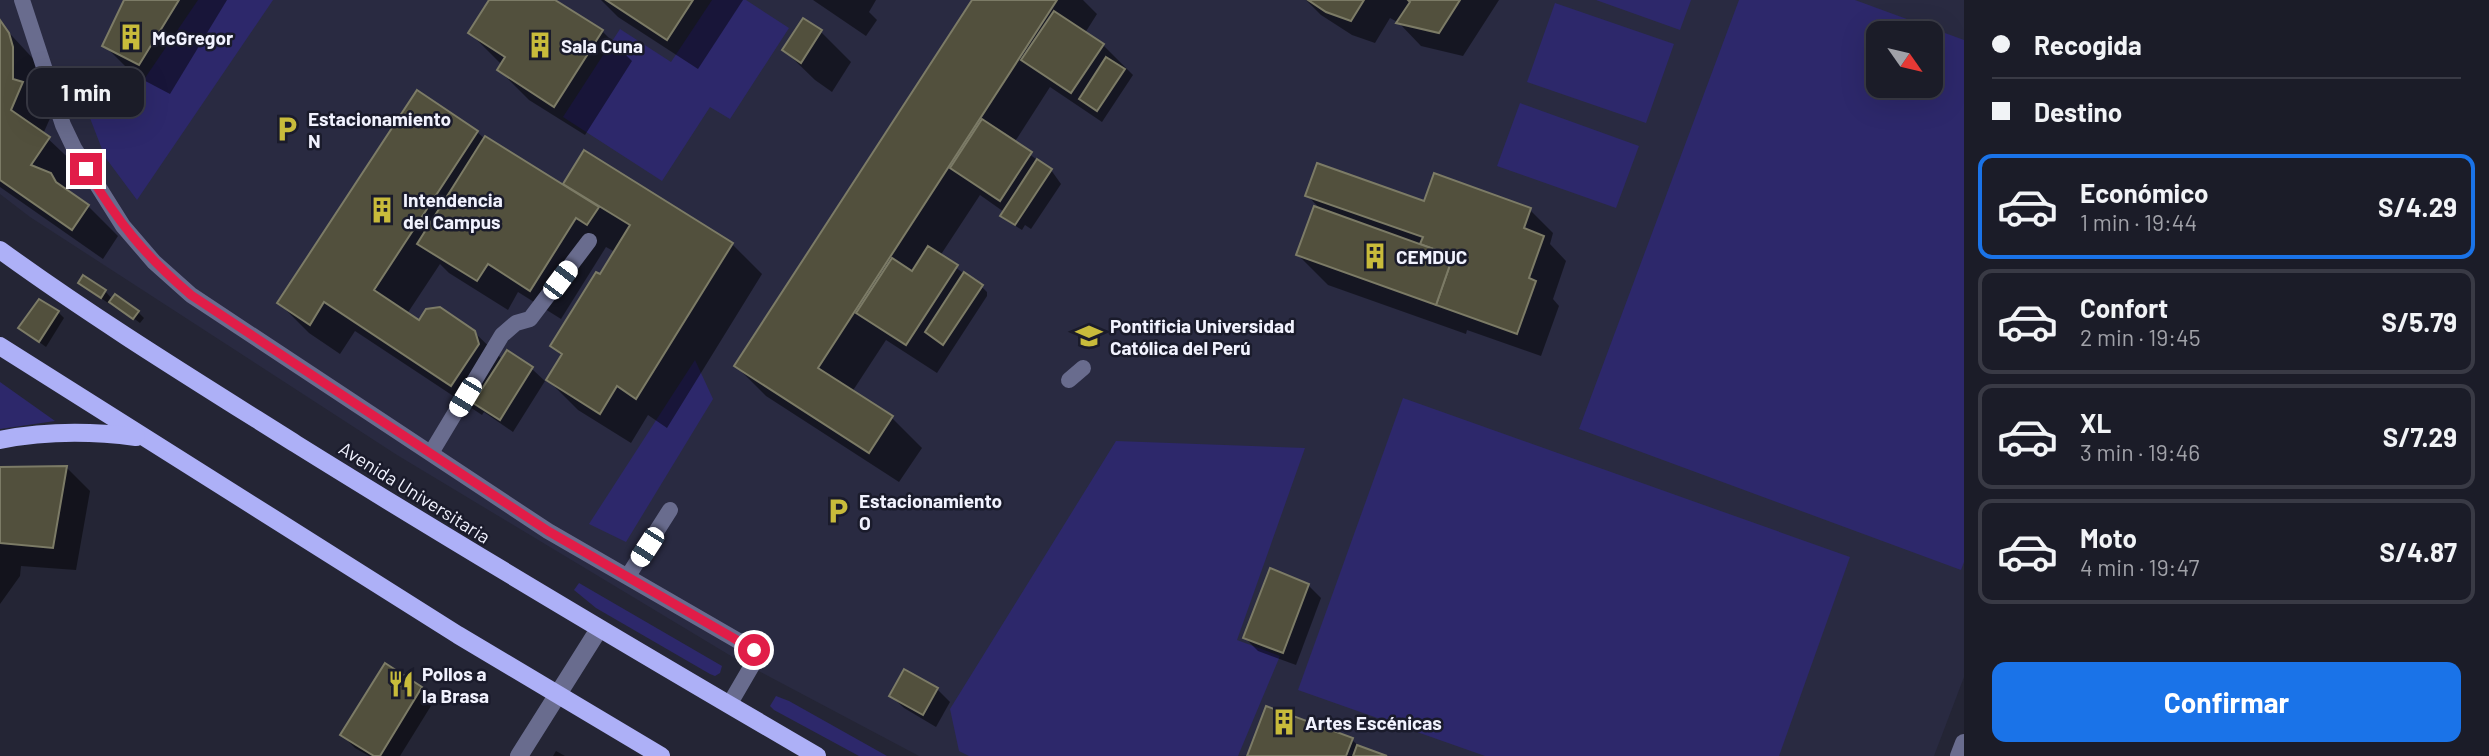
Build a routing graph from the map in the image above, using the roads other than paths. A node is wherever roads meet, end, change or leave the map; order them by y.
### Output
1 (22, 0) edge
2 (589, 241) dead end
3 (0, 250) edge
4 (0, 346) edge
5 (1083, 368) dead end
6 (1069, 380) dead end
7 (143, 438) junction
8 (0, 440) edge
9 (431, 453) junction
10 (670, 510) dead end
11 (628, 576) junction
12 (599, 629) junction
13 (557, 696) junction
14 (729, 705) junction
15 (1964, 743) edge
16 (519, 756) edge
17 (661, 756) edge
18 (817, 756) edge
19 (1959, 756) edge

1 - 9 lane
2 - 9 lane
3 - 12 main road, Avenida Universitaria
4 - 7 main road
5 - 6 lane
7 - 8 main road
7 - 13 main road
9 - 11 lane
10 - 11 lane
11 - 14 lane
12 - 13 street
12 - 14 main road, Avenida Universitaria
13 - 16 street
13 - 17 main road
14 - 18 main road, Avenida Universitaria
15 - 19 street

